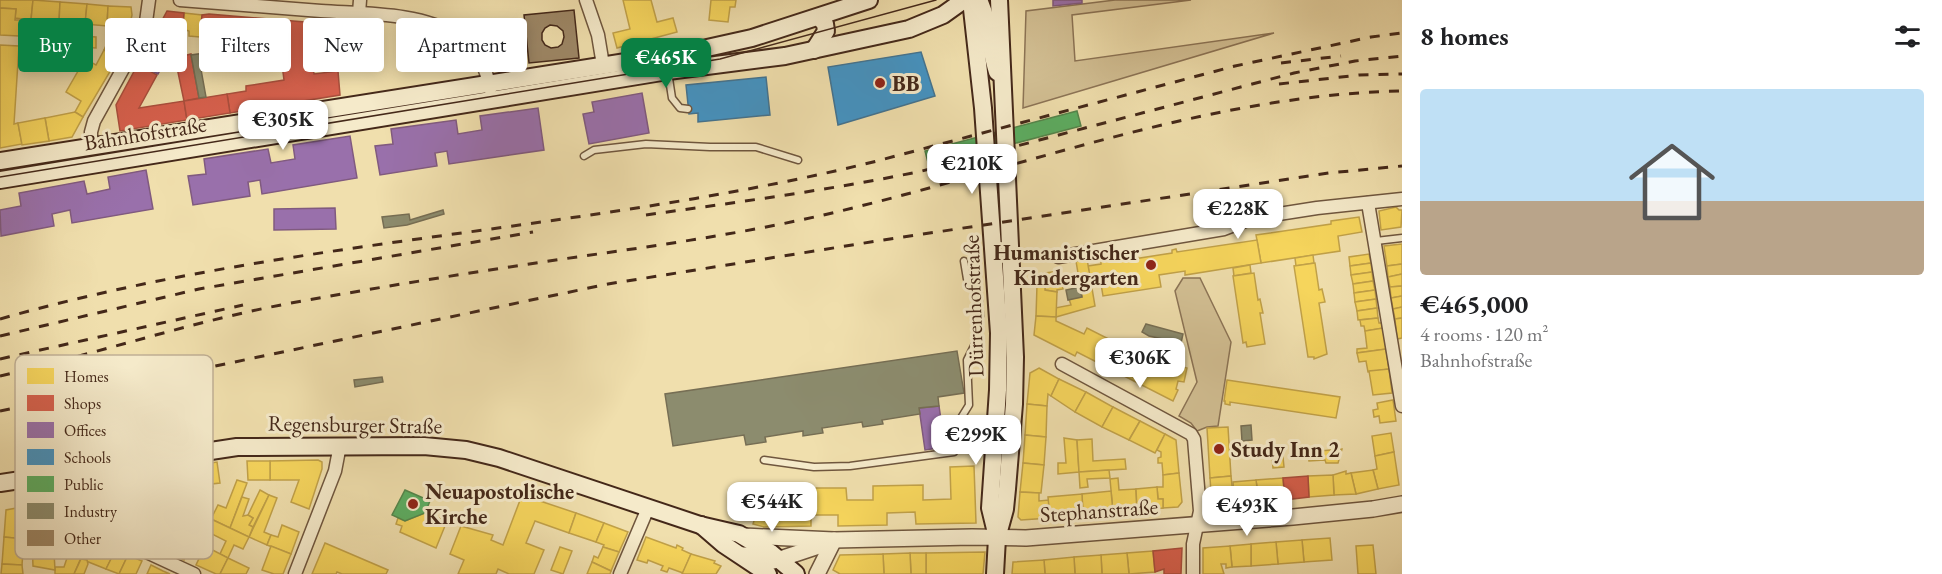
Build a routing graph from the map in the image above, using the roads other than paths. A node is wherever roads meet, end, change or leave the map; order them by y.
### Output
1 (149, 0) edge
2 (180, 0) edge
3 (360, 0) edge
4 (586, 0) edge
5 (869, 0) edge
6 (964, 0) edge
7 (971, 0) edge
8 (979, 0) edge
9 (999, 0) edge
10 (359, 14) junction
11 (819, 17) junction
12 (814, 50) junction
13 (603, 66) junction
14 (668, 71) junction
15 (489, 83) junction
16 (1004, 96) junction
17 (492, 100) junction
18 (688, 109) dead end
19 (91, 146) junction
20 (584, 156) dead end
21 (798, 160) dead end
22 (0, 161) edge
23 (0, 180) edge
24 (1402, 199) edge
25 (1368, 203) junction
26 (1402, 238) edge
27 (1376, 241) junction
28 (1058, 257) dead end
29 (964, 261) dead end
30 (1062, 364) dead end
31 (1402, 406) edge
32 (340, 445) junction
33 (213, 451) edge
34 (764, 460) dead end
35 (15, 480) edge
36 (0, 483) edge
37 (1402, 504) edge
38 (648, 508) junction
39 (700, 525) junction
40 (1196, 525) junction
41 (744, 536) junction
42 (997, 538) junction
43 (834, 540) junction
44 (741, 555) junction
45 (162, 559) edge
46 (780, 560) junction
47 (194, 574) edge
48 (295, 574) edge
49 (620, 574) edge
50 (768, 574) edge
51 (796, 574) edge
52 (817, 574) edge
53 (995, 574) edge
54 (1193, 574) edge

1 - 19 street
2 - 10 street
3 - 10 street
4 - 13 street
5 - 11 main road, Bahnhofstraße
6 - 12 main road, Bahnhofstraße
7 - 42 main road, Dürrenhofstraße
8 - 16 main road, Dürrenhofstraße
9 - 16 main road, Dürrenhofstraße
10 - 15 street
11 - 12 main road
11 - 13 main road, Bahnhofstraße
12 - 14 main road, Bahnhofstraße
13 - 15 main road, Bahnhofstraße
14 - 17 main road, Bahnhofstraße
14 - 18 lane
15 - 17 street
15 - 19 main road, Bahnhofstraße
16 - 42 main road, Dürrenhofstraße
17 - 23 main road, Bahnhofstraße
19 - 22 main road, Bahnhofstraße
20 - 21 lane
24 - 25 street
25 - 27 street
25 - 28 street
26 - 27 lane
27 - 31 street
29 - 34 lane
30 - 40 street
32 - 33 main road, Regensburger Straße
32 - 38 main road, Regensburger Straße
32 - 48 street
35 - 36 main road, Regensburger Straße
37 - 40 street, Stephanstraße
38 - 39 main road, Regensburger Straße
38 - 49 street
39 - 41 main road, Regensburger Straße
39 - 44 main road, Regensburger Straße
40 - 42 street, Stephanstraße
40 - 54 street
41 - 43 street, Stephanstraße
41 - 46 main road, Regensburger Straße
42 - 43 street, Stephanstraße
42 - 53 main road, Dürrenhofstraße
43 - 46 street, Stephanstraße
43 - 52 street
44 - 46 street, Regensburger Straße
44 - 50 main road, Regensburger Straße
45 - 47 street
46 - 51 main road, Regensburger Straße

